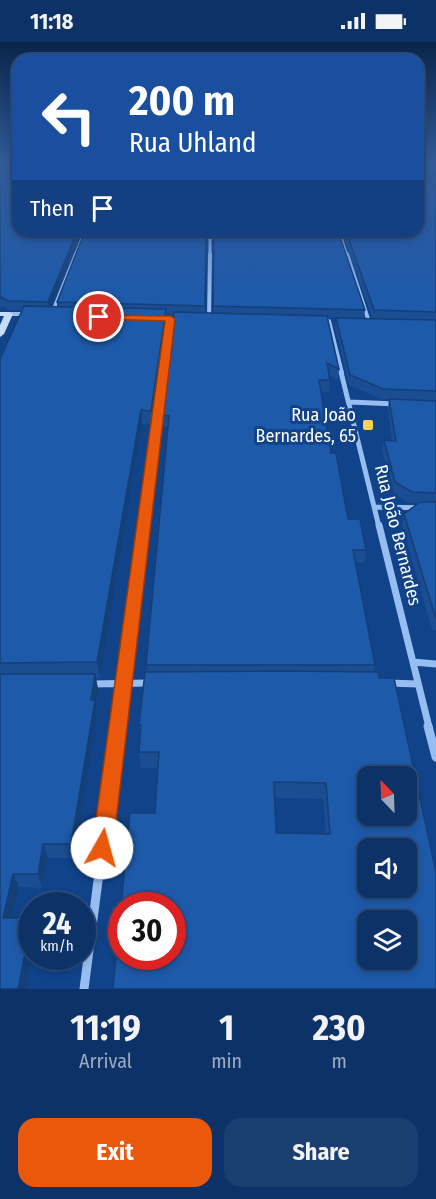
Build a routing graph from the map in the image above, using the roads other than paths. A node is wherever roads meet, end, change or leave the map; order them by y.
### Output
1 (83, 237) edge
2 (210, 237) edge
3 (341, 237) edge
4 (5, 314) edge
5 (31, 315) edge
6 (41, 315) edge
7 (52, 315) junction
8 (64, 316) edge
9 (159, 318) edge
10 (171, 319) junction
11 (180, 319) edge
12 (200, 319) edge
13 (209, 320) junction
14 (221, 320) edge
15 (317, 321) edge
16 (329, 321) junction
17 (339, 321) edge
18 (359, 322) edge
19 (369, 322) junction
20 (380, 322) edge
21 (0, 334) edge
22 (350, 402) junction
23 (404, 404) edge
24 (376, 507) junction
25 (436, 508) edge
26 (413, 662) junction
27 (436, 664) edge
28 (163, 683) edge
29 (383, 683) edge
30 (80, 684) edge
31 (123, 684) junction
32 (418, 684) junction
33 (436, 757) edge
34 (84, 989) edge

1 - 7 street
2 - 13 street
3 - 19 street
4 - 5 street
4 - 21 street
6 - 7 street
7 - 8 street
9 - 10 street
10 - 11 street
10 - 31 street
12 - 13 street
13 - 14 street
15 - 16 street
16 - 17 street
16 - 22 street, Rua João Bernardes
18 - 19 street
19 - 20 street
22 - 23 street
22 - 24 street, Rua João Bernardes
24 - 25 street
24 - 26 street, Rua João Bernardes
26 - 27 street
26 - 32 street, Rua João Bernardes
28 - 31 street
29 - 32 street
30 - 31 street
31 - 34 street
32 - 33 street, Rua João Bernardes

